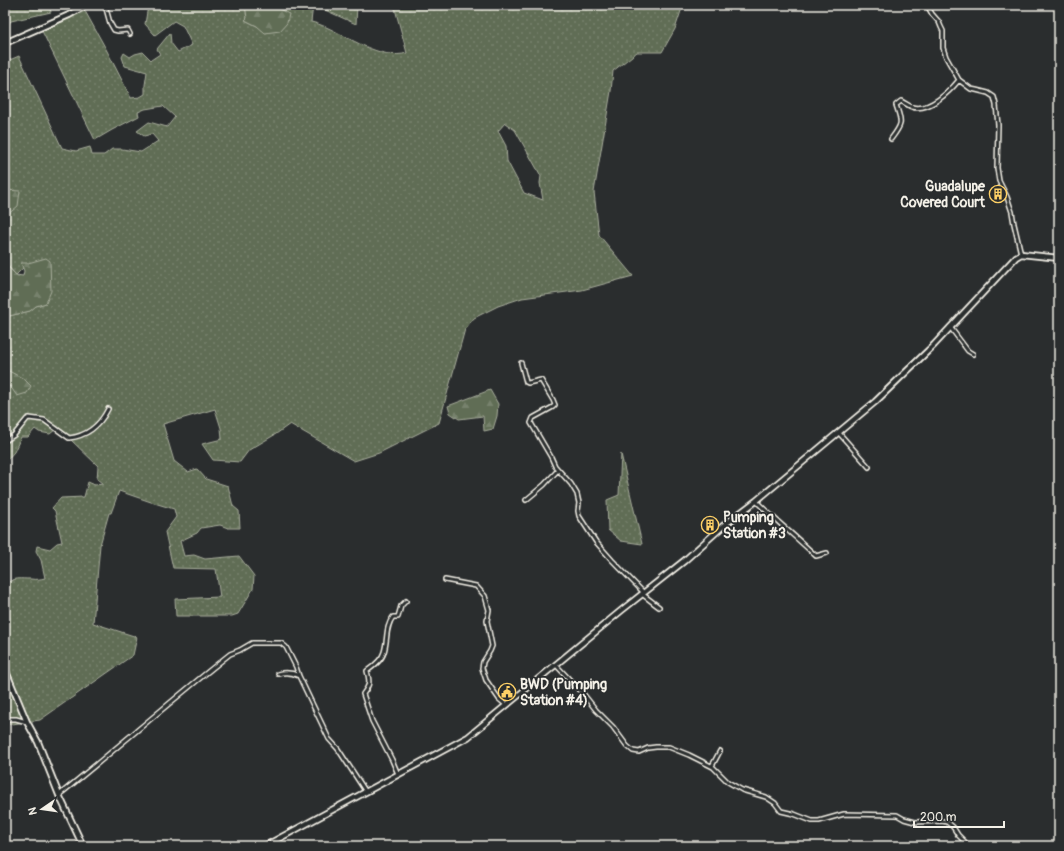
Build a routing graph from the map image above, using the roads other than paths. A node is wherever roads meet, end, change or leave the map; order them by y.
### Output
1 (86, 5) edge
2 (105, 5) edge
3 (927, 5) edge
4 (130, 34) dead end
5 (5, 43) edge
6 (959, 80) junction
7 (891, 139) dead end
8 (1021, 254) junction
9 (1059, 258) edge
10 (950, 327) junction
11 (973, 354) dead end
12 (520, 363) dead end
13 (108, 409) dead end
14 (839, 433) junction
15 (5, 441) edge
16 (869, 467) dead end
17 (558, 470) junction
18 (526, 500) dead end
19 (756, 501) junction
20 (827, 553) dead end
21 (445, 580) dead end
22 (643, 593) junction
23 (406, 601) dead end
24 (659, 607) dead end
25 (556, 665) junction
26 (5, 669) edge
27 (278, 674) dead end
28 (299, 676) junction
29 (506, 705) junction
30 (5, 719) edge
31 (27, 722) junction
32 (720, 751) dead end
33 (712, 766) junction
34 (398, 774) junction
35 (366, 792) junction
36 (59, 795) junction
37 (83, 846) edge
38 (265, 846) edge
39 (969, 846) edge

1 - 5 main road
2 - 4 street
3 - 6 street
6 - 7 street
6 - 8 street
8 - 9 main road
8 - 10 main road
10 - 11 street
10 - 14 main road
12 - 17 street
13 - 15 street
14 - 16 street
14 - 19 main road
17 - 18 street
17 - 22 street
19 - 20 street
19 - 22 main road
21 - 29 street
22 - 24 street
22 - 25 main road
23 - 34 street
25 - 29 main road
25 - 33 street
26 - 31 main road
27 - 28 street
28 - 35 street
28 - 36 street
29 - 34 main road
30 - 31 street
31 - 36 main road
32 - 33 street
33 - 39 street
34 - 35 main road
35 - 38 main road
36 - 37 main road

